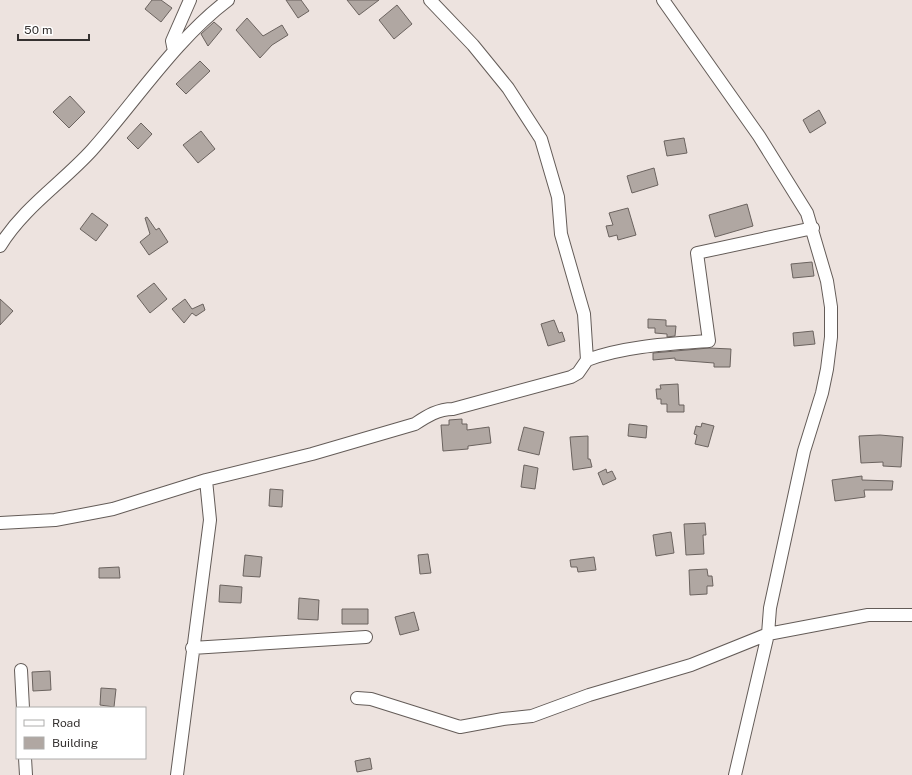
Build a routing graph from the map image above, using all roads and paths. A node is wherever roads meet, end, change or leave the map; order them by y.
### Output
1 (190, 0) edge
2 (228, 0) edge
3 (430, 0) edge
4 (663, 0) edge
5 (174, 52) junction
6 (813, 228) junction
7 (0, 246) edge
8 (587, 360) junction
9 (206, 480) junction
10 (0, 524) edge
11 (912, 615) edge
12 (768, 634) junction
13 (366, 637) dead end
14 (192, 648) junction
15 (21, 670) dead end
16 (357, 698) dead end
17 (23, 707) edge
18 (25, 759) edge
19 (26, 775) edge
20 (177, 775) edge
21 (736, 775) edge

1 - 5 street
2 - 5 street
3 - 8 street
4 - 6 street
5 - 7 street
6 - 8 street
6 - 12 street
8 - 9 street
9 - 10 street
9 - 14 street
11 - 12 street
12 - 16 street
12 - 21 street
13 - 14 street
14 - 20 street
15 - 17 street
18 - 19 street

